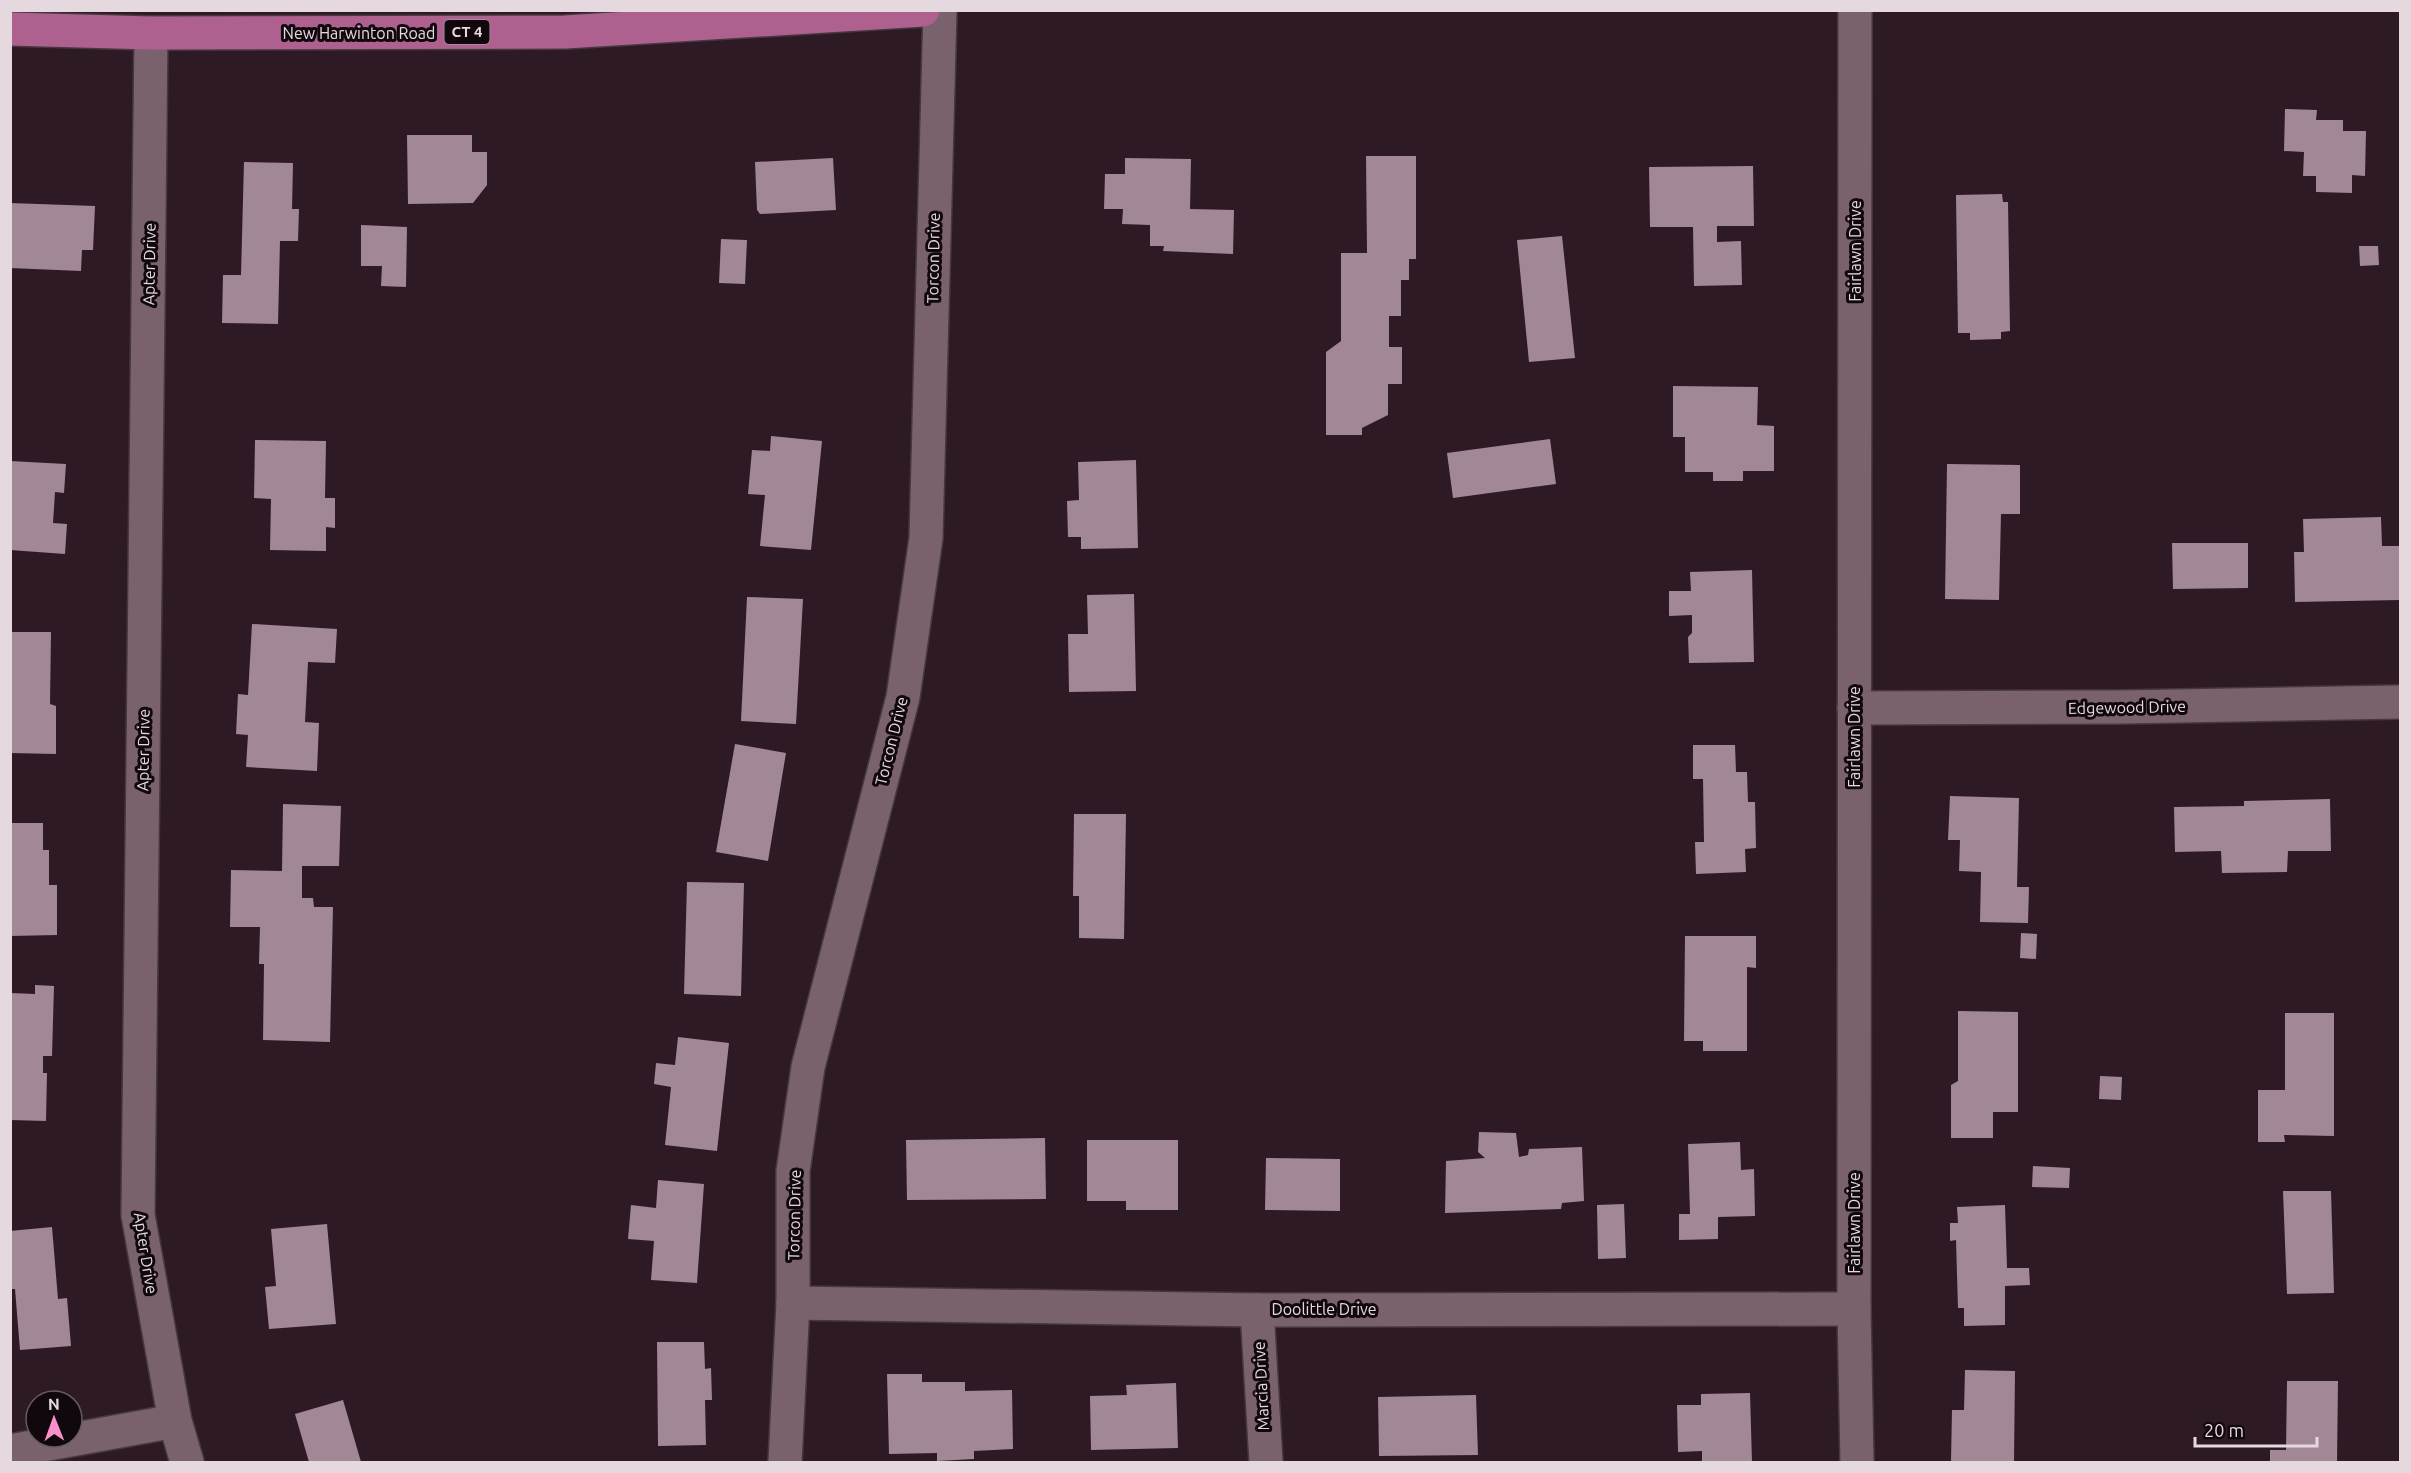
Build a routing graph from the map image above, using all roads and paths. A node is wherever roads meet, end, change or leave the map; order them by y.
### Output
1 (923, 10) edge
2 (940, 10) edge
3 (1855, 10) edge
4 (10, 29) edge
5 (151, 33) junction
6 (2400, 702) edge
7 (1854, 708) junction
8 (793, 1303) junction
9 (1854, 1309) junction
10 (1257, 1310) junction
11 (175, 1421) junction
12 (10, 1451) edge
13 (187, 1462) edge
14 (785, 1462) edge
15 (1266, 1462) edge
16 (1857, 1462) edge

1 - 5 main road, New Harwinton Road / CT 4
2 - 8 street, Torcon Drive
3 - 7 street, Fairlawn Drive
4 - 5 main road, New Harwinton Road / CT 4
5 - 11 street, Apter Drive
6 - 7 street, Edgewood Drive
7 - 9 street, Fairlawn Drive
8 - 10 street, Doolittle Drive
8 - 14 street, Torcon Drive
9 - 10 street, Doolittle Drive
9 - 16 street, Fairlawn Drive
10 - 15 street, Marcia Drive
11 - 12 street
11 - 13 street, Apter Drive

